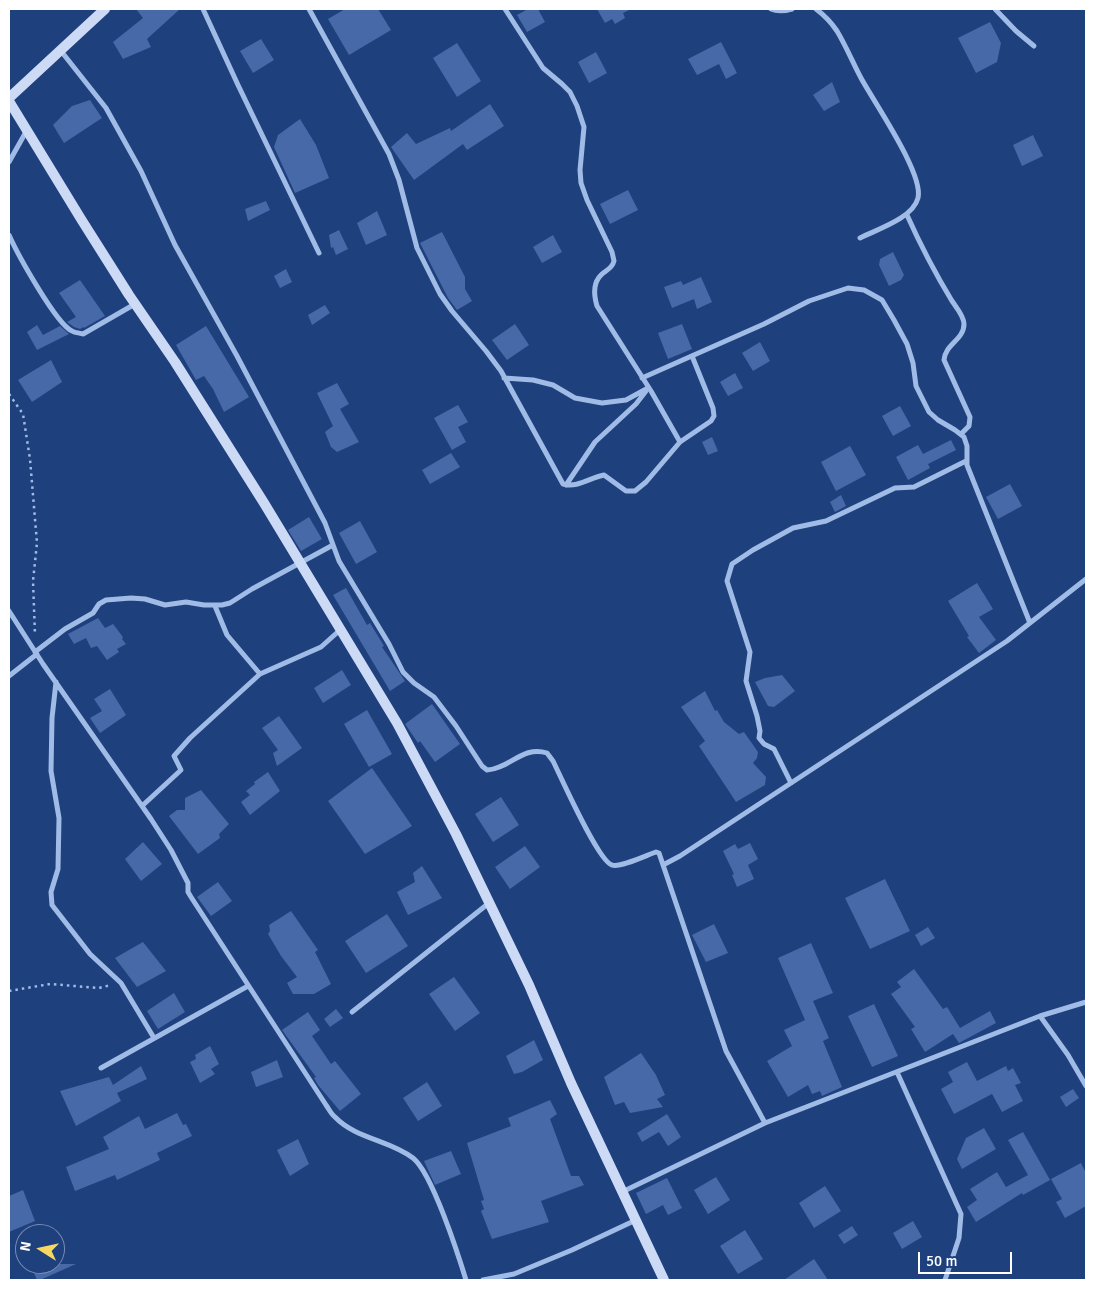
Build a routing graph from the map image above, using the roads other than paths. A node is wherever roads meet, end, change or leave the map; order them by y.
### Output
1 (105, 9) edge
2 (203, 9) edge
3 (309, 9) edge
4 (505, 9) edge
5 (772, 9) edge
6 (792, 9) edge
7 (816, 9) edge
8 (995, 9) edge
9 (1034, 46) dead end
10 (61, 51) junction
11 (9, 100) edge
12 (27, 130) junction
13 (9, 162) edge
14 (907, 215) junction
15 (9, 235) edge
16 (860, 238) dead end
17 (320, 252) dead end
18 (136, 304) junction
19 (692, 356) junction
20 (504, 378) junction
21 (642, 378) junction
22 (648, 388) junction
23 (961, 434) junction
24 (680, 442) junction
25 (966, 461) junction
26 (566, 485) junction
27 (332, 545) junction
28 (300, 563) junction
29 (1086, 578) edge
30 (215, 606) junction
31 (9, 611) edge
32 (1030, 623) junction
33 (340, 630) junction
34 (36, 653) junction
35 (260, 674) junction
36 (9, 676) edge
37 (56, 682) junction
38 (791, 783) junction
39 (142, 806) junction
40 (663, 865) junction
41 (489, 903) junction
42 (248, 986) junction
43 (1086, 1002) edge
44 (352, 1012) dead end
45 (1040, 1016) junction
46 (154, 1038) junction
47 (101, 1068) dead end
48 (897, 1072) junction
49 (1086, 1086) edge
50 (765, 1123) junction
51 (622, 1192) junction
52 (636, 1220) junction
53 (466, 1280) edge
54 (483, 1280) edge
55 (664, 1280) edge
56 (945, 1280) edge

1 - 10 street
2 - 17 street
3 - 20 street
4 - 21 street
5 - 6 street
7 - 14 street
8 - 9 street
10 - 11 street
10 - 27 street
11 - 12 street
12 - 13 street
12 - 18 street
14 - 16 street
14 - 23 street
15 - 18 street
18 - 28 street
19 - 21 street
19 - 23 street
19 - 24 street
20 - 22 street
20 - 26 street
21 - 22 street
22 - 24 street
22 - 26 street
23 - 25 street
24 - 26 street
25 - 32 street
25 - 38 street
27 - 28 street
27 - 40 street
28 - 30 street
28 - 33 street
29 - 32 street
30 - 34 street
30 - 35 street
31 - 34 street
32 - 38 street
33 - 35 street
33 - 41 street
34 - 36 street
34 - 37 street
35 - 39 street
37 - 39 street
37 - 46 street
38 - 40 street
39 - 42 street
40 - 50 street
41 - 44 street
41 - 51 street
42 - 46 street
42 - 53 street
43 - 45 street
45 - 48 street
45 - 49 street
46 - 47 street
48 - 50 street
48 - 56 street
50 - 51 street
51 - 52 street
52 - 54 street
52 - 55 street

